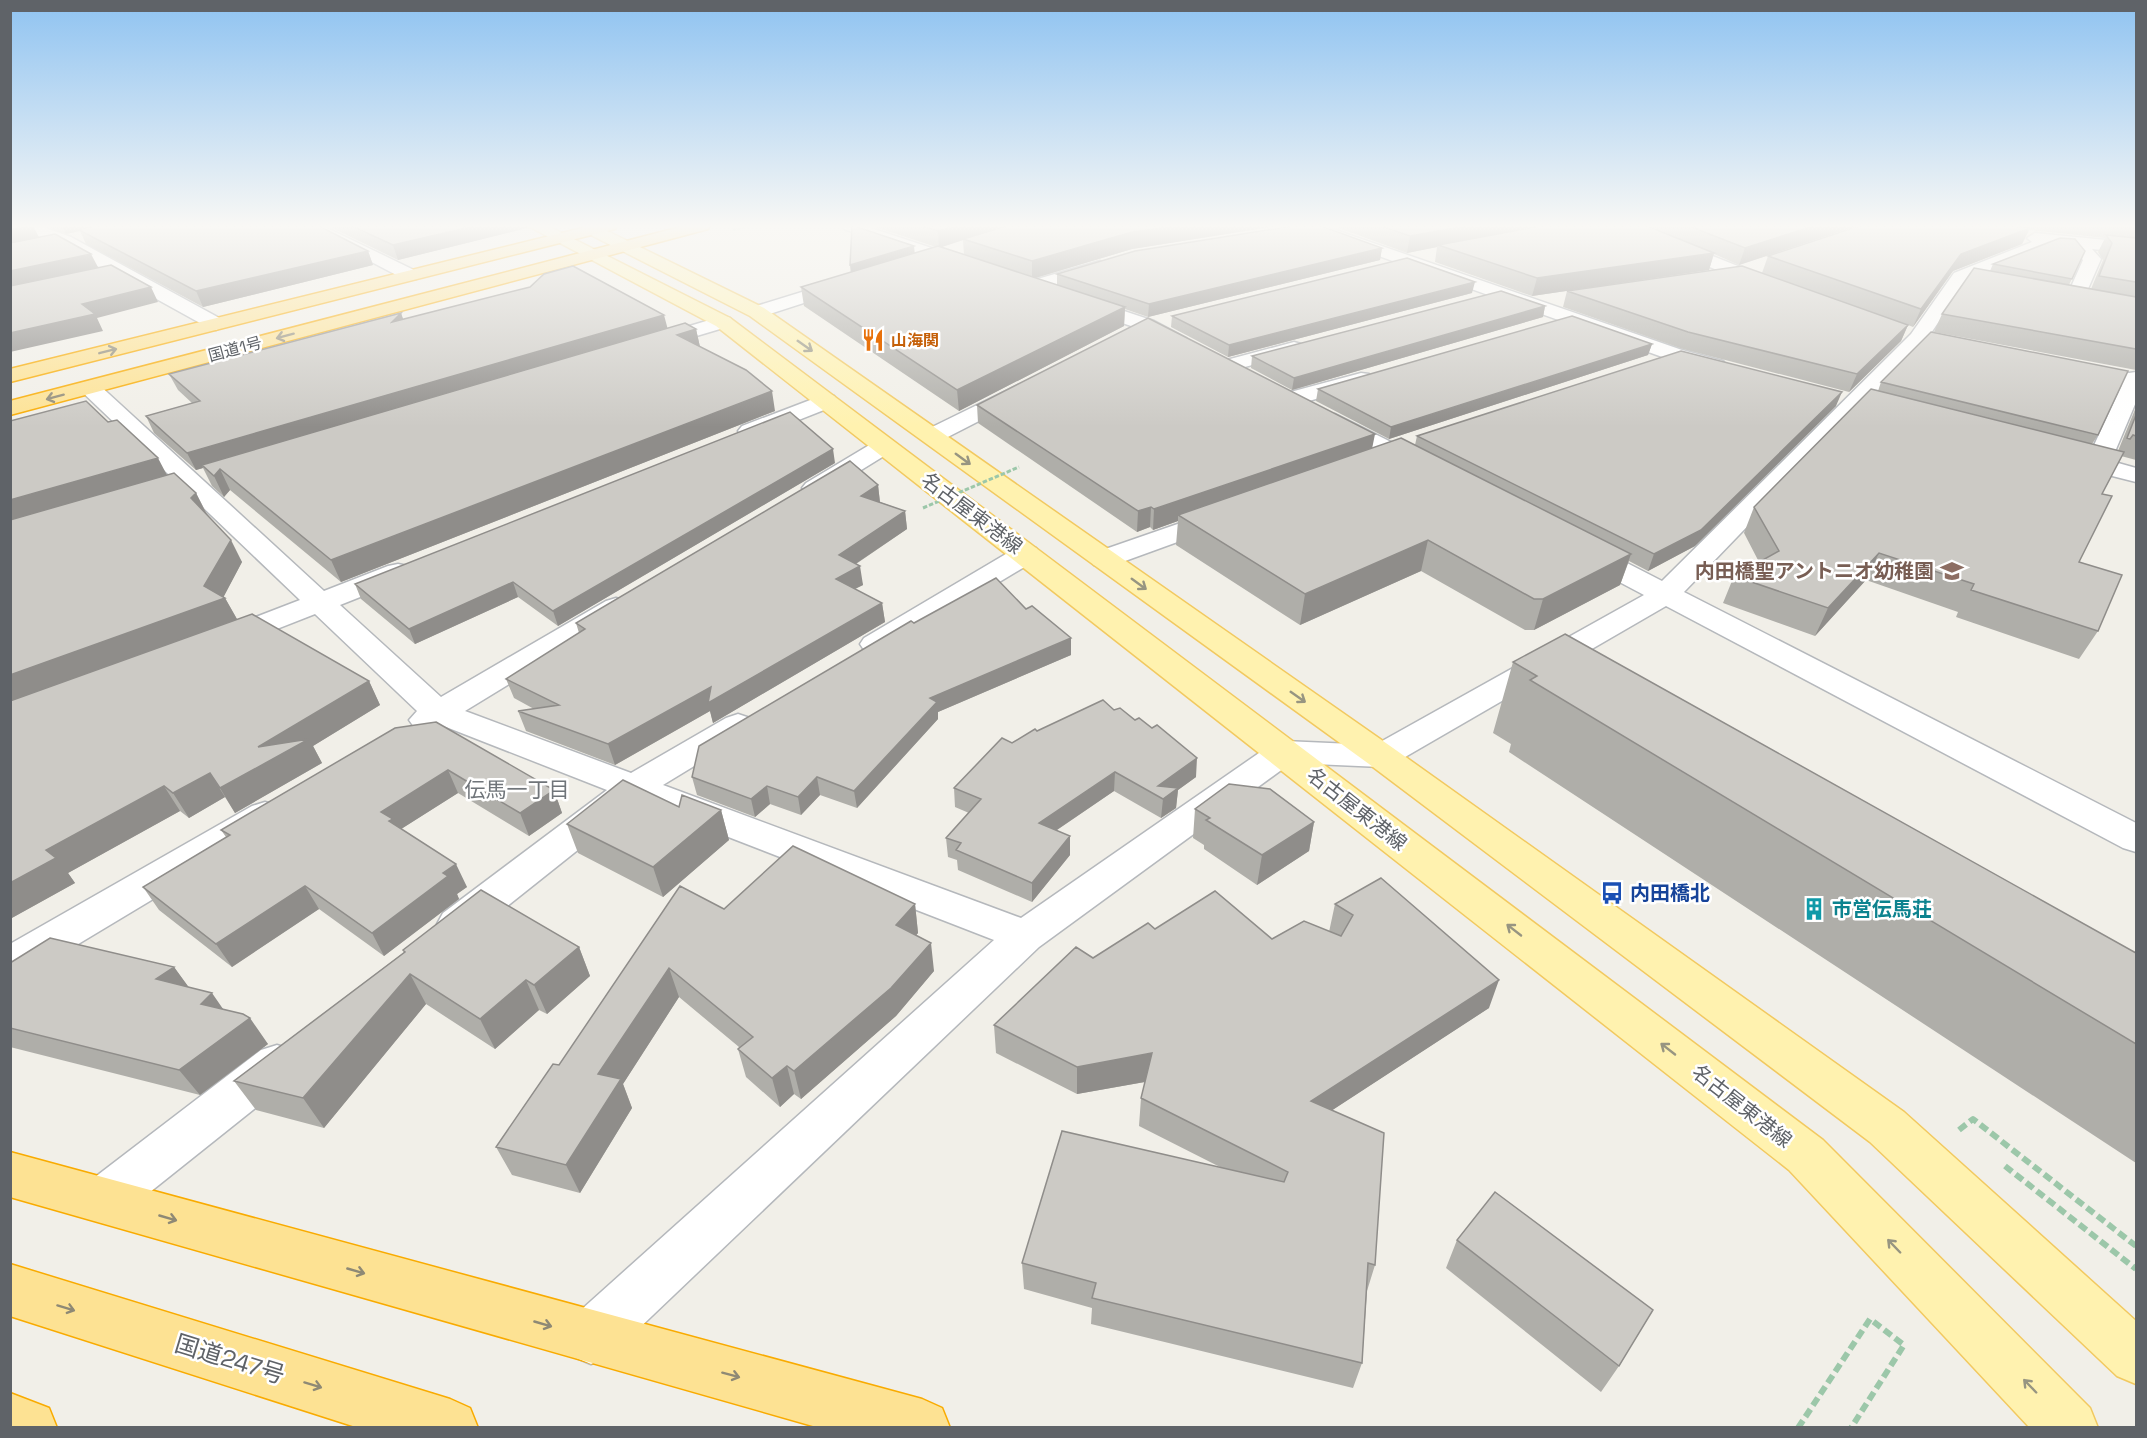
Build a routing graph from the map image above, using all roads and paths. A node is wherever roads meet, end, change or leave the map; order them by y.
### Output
1 (160, 293) edge
2 (338, 293) edge
3 (409, 293) edge
4 (682, 293) edge
5 (718, 293) edge
6 (816, 293) edge
7 (1044, 293) edge
8 (1500, 293) joint
9 (1949, 293) edge
10 (2077, 293) edge
11 (2052, 294) edge
12 (2075, 298) junction
13 (2096, 302) edge
14 (1462, 303) edge
15 (1567, 308) junction
16 (757, 312) junction
17 (1177, 318) edge
18 (723, 322) junction
19 (216, 324) junction
20 (1531, 329) edge
21 (1136, 331) junction
22 (1312, 343) edge
23 (627, 351) edge
24 (1675, 355) junction
25 (1210, 358) junction
26 (2055, 365) edge
27 (1640, 366) edge
28 (1732, 370) edge
29 (1375, 375) edge
30 (10, 376) edge
31 (2136, 380) edge
32 (1032, 384) edge
33 (89, 388) junction
34 (1275, 391) junction
35 (826, 401) junction
36 (10, 408) edge
37 (932, 436) junction
38 (732, 438) edge
39 (884, 446) junction
40 (1401, 448) junction
41 (2051, 453) edge
42 (2097, 465) junction
43 (1366, 466) edge
44 (1019, 467) dead end
45 (2136, 475) edge
46 (1440, 476) edge
47 (790, 502) edge
48 (923, 508) dead end
49 (1246, 509) edge
50 (1562, 541) edge
51 (1026, 554) junction
52 (1104, 559) junction
53 (421, 563) edge
54 (639, 593) edge
55 (1665, 595) junction
56 (320, 603) junction
57 (198, 649) edge
58 (841, 664) edge
59 (770, 706) edge
60 (439, 713) junction
61 (398, 737) edge
62 (1284, 752) junction
63 (1381, 756) junction
64 (634, 787) junction
65 (286, 803) edge
66 (2136, 839) edge
67 (1025, 936) junction
68 (426, 948) edge
69 (10, 964) edge
70 (304, 1043) edge
71 (1969, 1137) dead end
72 (1997, 1159) dead end
73 (10, 1174) edge
74 (103, 1200) junction
75 (2136, 1246) edge
76 (2136, 1269) edge
77 (10, 1290) edge
78 (591, 1337) junction
79 (2136, 1357) edge
80 (10, 1421) edge
81 (29, 1428) edge
82 (450, 1428) edge
83 (922, 1428) edge
84 (1798, 1428) edge
85 (1851, 1428) edge
86 (2070, 1428) edge

1 - 19 street
2 - 19 highway, 国道1号
3 -> 33 highway, 国道1号
4 - 18 main road, 名古屋東港線
5 - 16 main road, 名古屋東港線
6 - 16 street
7 - 21 street
8 - 14 street
8 - 15 street
9 - 55 street
10 - 12 street
11 - 12 street
12 - 13 street
15 - 20 street
15 - 24 street
16 -> 37 main road, 名古屋東港線
17 - 21 street
18 - 23 street
18 - 35 main road, 名古屋東港線
30 -> 19 highway, 国道1号
21 - 25 street
22 - 25 street
24 - 27 street
24 - 28 street
25 - 34 street
26 - 31 street
29 - 34 street
31 - 42 street
32 - 37 street
33 -> 36 highway, 国道1号
33 - 56 street
34 - 40 street
35 - 38 street
35 - 39 main road, 名古屋東港線
37 -> 52 main road, 名古屋東港線
39 - 47 street
39 - 51 main road, 名古屋東港線
40 - 43 street
40 - 46 street
41 - 42 street
42 - 45 street
44 - 48 path, bridge
49 - 52 street
50 - 55 street
51 - 58 street
51 - 62 main road, 名古屋東港線
52 -> 63 main road, 名古屋東港線
53 - 56 street
54 - 60 street
55 - 63 street
55 - 66 street
56 - 57 street
56 - 60 street
59 - 64 street
60 - 61 street
60 - 64 street
62 - 63 street
62 - 67 street
86 -> 62 main road, 名古屋東港線
63 - 79 main road, 名古屋東港線
64 - 67 street
64 - 68 street
65 - 69 street
67 - 78 street
70 - 74 street
71 - 75 path
72 - 76 path
73 - 74 highway
74 -> 78 highway
77 -> 82 highway, 国道247号
78 -> 83 highway
80 - 81 highway
84 - 85 path

